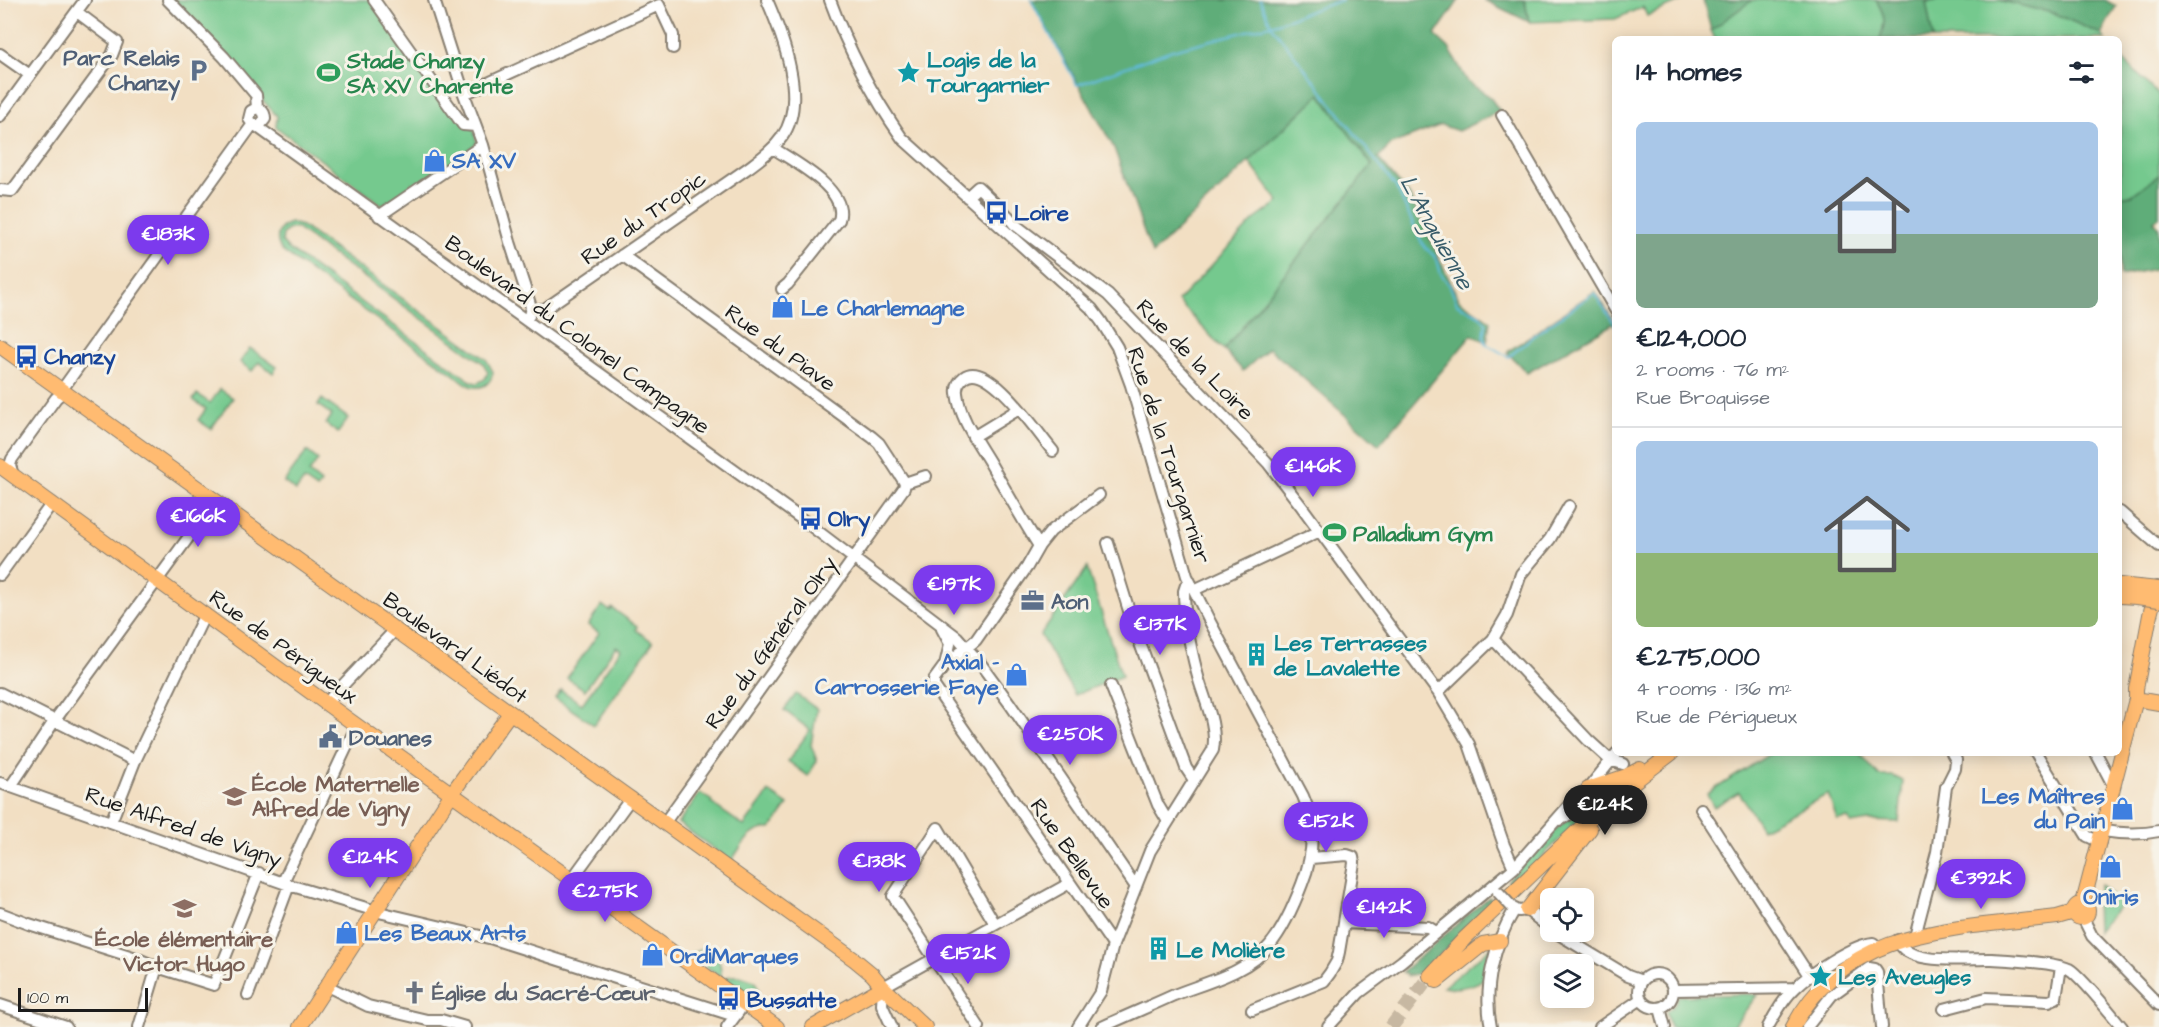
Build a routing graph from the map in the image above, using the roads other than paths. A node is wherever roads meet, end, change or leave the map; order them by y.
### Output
1 (85, 0) edge
2 (168, 0) edge
3 (374, 0) edge
4 (434, 0) edge
5 (767, 0) edge
6 (831, 0) edge
7 (77, 12) junction
8 (673, 48) dead end
9 (0, 54) edge
10 (30, 75) junction
11 (464, 94) junction
12 (1502, 115) dead end
13 (0, 116) edge
14 (257, 123) junction
15 (476, 126) junction
16 (483, 145) junction
17 (773, 148) junction
18 (0, 190) edge
19 (972, 200) junction
20 (380, 216) junction
21 (622, 255) junction
22 (782, 289) dead end
23 (1612, 304) edge
24 (529, 316) junction
25 (0, 346) edge
26 (60, 390) junction
27 (1019, 409) junction
28 (973, 437) junction
29 (1053, 451) dead end
30 (3, 467) edge
31 (926, 476) dead end
32 (905, 483) junction
33 (1099, 495) dead end
34 (215, 501) junction
35 (52, 503) junction
36 (1569, 506) dead end
37 (2122, 514) edge
38 (1320, 531) junction
39 (1108, 543) dead end
40 (1039, 546) junction
41 (2159, 546) edge
42 (854, 558) junction
43 (0, 575) edge
44 (158, 580) junction
45 (2159, 582) edge
46 (1192, 586) junction
47 (2122, 586) edge
48 (2159, 589) edge
49 (2138, 592) junction
50 (2122, 593) edge
51 (2159, 595) edge
52 (2159, 600) edge
53 (205, 614) junction
54 (933, 618) junction
55 (395, 630) junction
56 (1493, 639) junction
57 (967, 648) junction
58 (945, 665) junction
59 (1111, 686) dead end
60 (1438, 692) junction
61 (0, 693) edge
62 (2136, 699) junction
63 (326, 703) junction
64 (2159, 703) edge
65 (510, 713) junction
66 (55, 720) junction
67 (357, 725) junction
68 (2122, 751) edge
69 (1612, 755) edge
70 (1613, 756) edge
71 (1627, 756) edge
72 (1660, 756) edge
73 (1670, 756) edge
74 (1671, 756) edge
75 (1954, 756) edge
76 (2038, 756) edge
77 (2098, 756) edge
78 (2121, 756) edge
79 (135, 761) junction
80 (1623, 764) junction
81 (1194, 780) junction
82 (1614, 780) junction
83 (6, 785) edge
84 (2113, 785) junction
85 (1588, 789) junction
86 (452, 793) junction
87 (631, 798) junction
88 (1701, 809) dead end
89 (1167, 820) junction
90 (111, 822) junction
91 (665, 822) junction
92 (1550, 827) junction
93 (2159, 831) edge
94 (2101, 837) junction
95 (1311, 858) junction
96 (1512, 863) junction
97 (259, 873) junction
98 (572, 879) junction
99 (286, 883) junction
100 (1070, 883) junction
101 (1136, 886) junction
102 (1497, 887) junction
103 (1517, 908) junction
104 (375, 910) junction
105 (2080, 911) junction
106 (0, 913) edge
107 (1540, 922) edge
108 (1344, 923) junction
109 (995, 924) junction
110 (1436, 932) junction
111 (1915, 936) junction
112 (1898, 940) junction
113 (1500, 941) junction
114 (1572, 942) edge
115 (1113, 945) junction
116 (1878, 947) junction
117 (934, 958) junction
118 (157, 967) junction
119 (2066, 968) junction
120 (1810, 977) junction
121 (1642, 981) junction
122 (327, 986) junction
123 (883, 987) junction
124 (1795, 988) junction
125 (1673, 990) junction
126 (248, 995) dead end
127 (1641, 999) junction
128 (745, 1003) junction
129 (0, 1005) edge
130 (2159, 1005) edge
131 (1660, 1008) junction
132 (1944, 1009) dead end
133 (1252, 1010) dead end
134 (735, 1016) junction
135 (66, 1027) edge
136 (139, 1027) edge
137 (300, 1027) edge
138 (465, 1027) edge
139 (727, 1027) edge
140 (777, 1027) edge
141 (813, 1027) edge
142 (892, 1027) edge
143 (926, 1027) edge
144 (979, 1027) edge
145 (1078, 1027) edge
146 (1102, 1027) edge
147 (1328, 1027) edge
148 (1491, 1027) edge
149 (1600, 1027) edge
150 (1665, 1027) edge
151 (1768, 1027) edge
152 (1793, 1027) edge
153 (1807, 1027) edge
154 (1882, 1027) edge
155 (2122, 1027) edge

1 - 7 street
2 - 14 street
3 - 15 street
4 - 11 street
5 - 17 street, Rue du Tropic
6 - 19 street, Rue de la Tourgarnier
7 - 10 street
7 - 18 street
8 - 11 street
9 - 10 street
10 - 13 street
11 - 15 street
12 - 23 street
14 - 20 street, Boulevard du Colonel Campagne
14 - 26 street
15 - 16 street
16 - 20 street
16 - 24 street
17 - 21 street, Rue du Tropic
17 - 22 street
19 - 38 street, Rue de la Loire
19 - 46 street, Rue de la Tourgarnier
20 - 24 street, Boulevard du Colonel Campagne
21 - 24 street, Rue du Tropic
21 - 32 street, Rue du Piave
24 - 42 street, Boulevard du Colonel Campagne
25 - 26 main road, Boulevard Liédot
26 - 30 street
26 - 30 street
26 - 34 main road, Boulevard Liédot
27 - 28 street
27 - 28 street
27 - 29 street
28 - 40 street
30 - 35 main road, Rue de Périgueux
31 - 32 street
32 - 42 street, Rue du Général Olry
33 - 40 street
34 - 44 street
34 - 55 main road, Boulevard Liédot
35 - 43 street
35 - 44 main road, Rue de Périgueux
36 - 56 street
37 - 41 street
38 - 46 street
38 - 60 street, Rue de la Loire
39 - 81 street
40 - 57 street
42 - 54 street, Boulevard du Colonel Campagne
42 - 91 street, Rue du Général Olry
44 - 53 main road, Rue de Périgueux
44 - 66 street
45 - 62 main road
46 - 81 street, Rue de la Tourgarnier
46 - 95 street
47 - 49 main road
48 - 49 main road, bridge
49 - 50 main road
49 - 51 main road
49 - 52 main road, bridge
53 - 63 main road, Rue de Périgueux
53 - 79 street
54 - 57 street, Boulevard du Colonel Campagne
54 - 58 street
55 - 63 street
55 - 65 main road, Boulevard Liédot
56 - 60 street
56 - 69 street
57 - 58 street
57 - 101 street, Boulevard du Colonel Campagne
58 - 100 street, Rue Bellevue
59 - 89 street
60 - 96 street, Rue de la Loire
61 - 66 street
62 - 64 main road
62 - 68 main road
63 - 67 main road, Rue de Périgueux
65 - 86 main road
65 - 87 main road, Boulevard Liédot
66 - 79 street
66 - 83 street
67 - 86 main road, Rue de Périgueux
67 - 99 street
70 - 80 street
70 - 85 street
71 - 80 street
72 - 82 main road
73 - 113 main road
74 - 103 main road
75 - 111 street
76 - 94 street
77 - 84 street
78 - 84 main road
79 - 90 street
80 - 82 street
81 - 89 street, Rue de la Tourgarnier
82 - 85 main road
82 - 92 street
83 - 90 street, Rue Alfred de Vigny
84 - 94 main road
85 - 92 street
86 - 98 main road, Rue de Périgueux
86 - 104 main road
87 - 91 main road, Boulevard Liédot
87 - 98 street
88 - 120 street
89 - 101 street, Rue de la Tourgarnier
90 - 97 street, Rue Alfred de Vigny
91 - 123 main road, Boulevard Liédot
92 - 96 street
93 - 94 street
94 - 105 main road
95 - 108 street
95 - 146 street
96 - 102 street
97 - 99 street, Rue Alfred de Vigny
97 - 118 street
98 - 128 main road, Rue de Périgueux
99 - 104 street, Rue Alfred de Vigny
99 - 126 street
100 - 109 street
100 - 115 street, Rue Bellevue
101 - 115 street, Rue de la Tourgarnier
102 - 103 street, bridge
102 - 110 street
103 - 107 street
103 - 113 street
104 - 122 main road
104 - 134 street, Rue Alfred de Vigny
105 - 111 main road
105 - 130 street
106 - 118 street
108 - 110 street
108 - 133 street
109 - 117 street
109 - 117 street
110 - 147 street
111 - 112 main road
112 - 116 main road
112 - 119 street
113 - 148 street
114 - 121 street
115 - 145 street, Rue de la Tourgarnier
116 - 120 street
116 - 152 main road
117 - 123 street
117 - 144 street
118 - 136 street
119 - 132 street
119 - 155 street
120 - 124 street
121 - 125 street
121 - 127 street
122 - 137 main road
122 - 138 street
123 - 141 main road
123 - 142 street
123 - 143 main road, Boulevard Liédot
124 - 125 street
124 - 151 street
125 - 131 street
127 - 131 street
127 - 149 street
128 - 134 street
128 - 140 main road, Rue de Périgueux
129 - 135 street
131 - 150 street
134 - 139 street
153 - 154 street

